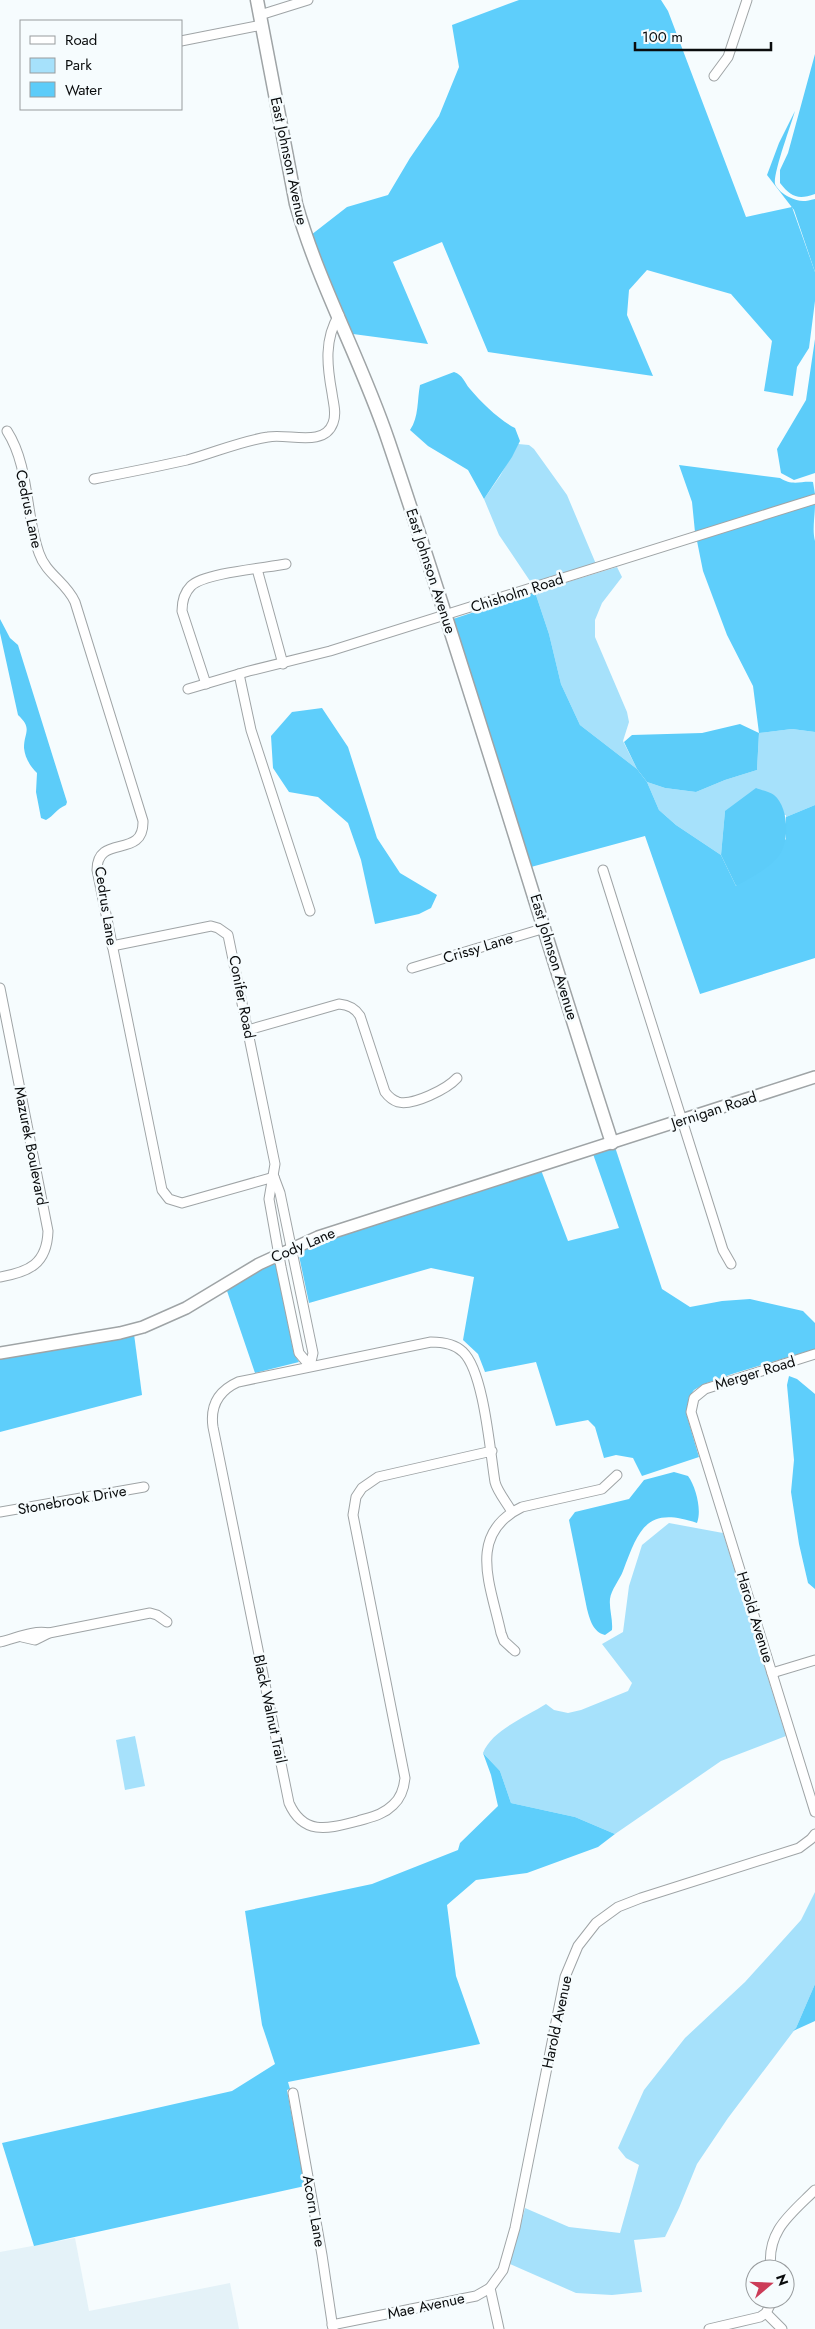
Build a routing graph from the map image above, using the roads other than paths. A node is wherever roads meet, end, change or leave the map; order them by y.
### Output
1 (257, 0) edge
2 (308, 0) edge
3 (747, 0) edge
4 (261, 20) junction
5 (182, 41) edge
6 (714, 76) dead end
7 (339, 315) junction
8 (7, 431) dead end
9 (94, 479) dead end
10 (815, 499) edge
11 (286, 564) dead end
12 (257, 569) junction
13 (446, 616) junction
14 (283, 664) junction
15 (239, 674) junction
16 (206, 684) junction
17 (188, 689) dead end
18 (603, 870) dead end
19 (310, 910) dead end
20 (544, 928) junction
21 (112, 946) junction
22 (412, 968) dead end
23 (0, 988) edge
24 (248, 1030) junction
25 (815, 1077) edge
26 (457, 1078) dead end
27 (683, 1120) junction
28 (612, 1143) junction
29 (274, 1177) junction
30 (292, 1248) junction
31 (279, 1254) junction
32 (731, 1264) dead end
33 (0, 1277) edge
34 (0, 1353) edge
35 (815, 1354) edge
36 (310, 1366) junction
37 (694, 1422) joint
38 (492, 1451) junction
39 (617, 1476) dead end
40 (144, 1487) dead end
41 (0, 1512) edge
42 (512, 1512) junction
43 (167, 1622) dead end
44 (0, 1642) edge
45 (515, 1651) dead end
46 (815, 1660) edge
47 (772, 1673) junction
48 (815, 1812) edge
49 (815, 1834) edge
50 (293, 2093) dead end
51 (815, 2190) edge
52 (771, 2259) edge
53 (490, 2288) junction
54 (768, 2309) edge
55 (766, 2313) junction
56 (332, 2327) edge
57 (499, 2329) edge
58 (709, 2329) edge
59 (782, 2329) edge

1 - 4 main road, East Johnson Avenue
2 - 4 street
3 - 6 street
4 - 5 street
4 - 7 main road, East Johnson Avenue
7 - 9 street
7 - 13 main road, East Johnson Avenue
8 - 21 street, Cedrus Lane
10 - 13 street, Chisholm Road
11 - 12 street
12 - 14 street
12 - 16 street
13 - 14 street, Chisholm Road
13 - 20 main road, East Johnson Avenue
14 - 15 street, Chisholm Road
15 - 16 street, Chisholm Road
15 - 19 street
16 - 17 street, Chisholm Road
18 - 27 street
20 - 22 street, Crissy Lane
20 - 28 main road, East Johnson Avenue
21 - 24 street, Conifer Road
21 - 29 street, Cedrus Lane
23 - 33 street, Mazurek Boulevard
24 - 26 street
24 - 29 street, Conifer Road
25 - 27 street, Jernigan Road
27 - 28 street, Jernigan Road
27 - 32 street
28 - 30 street, Cody Lane
29 - 30 street, Conifer Road
29 - 31 street, Conifer Road
30 - 31 street, Cody Lane
30 - 36 street, Conifer Road
31 - 34 street, Cody Lane
31 - 36 street, Conifer Road
35 - 37 street, Merger Road
36 - 38 street, Black Walnut Trail
36 - 38 street, Black Walnut Trail
37 - 47 street, Harold Avenue
38 - 42 street, Black Walnut Trail
39 - 42 street
40 - 41 street, Stonebrook Drive
42 - 45 street
43 - 44 street
46 - 47 street
47 - 48 street, Harold Avenue
49 - 53 street, Harold Avenue
50 - 56 street, Acorn Lane
51 - 52 street
53 - 56 street, Mae Avenue
53 - 57 street
54 - 55 street
55 - 58 street
55 - 59 street

